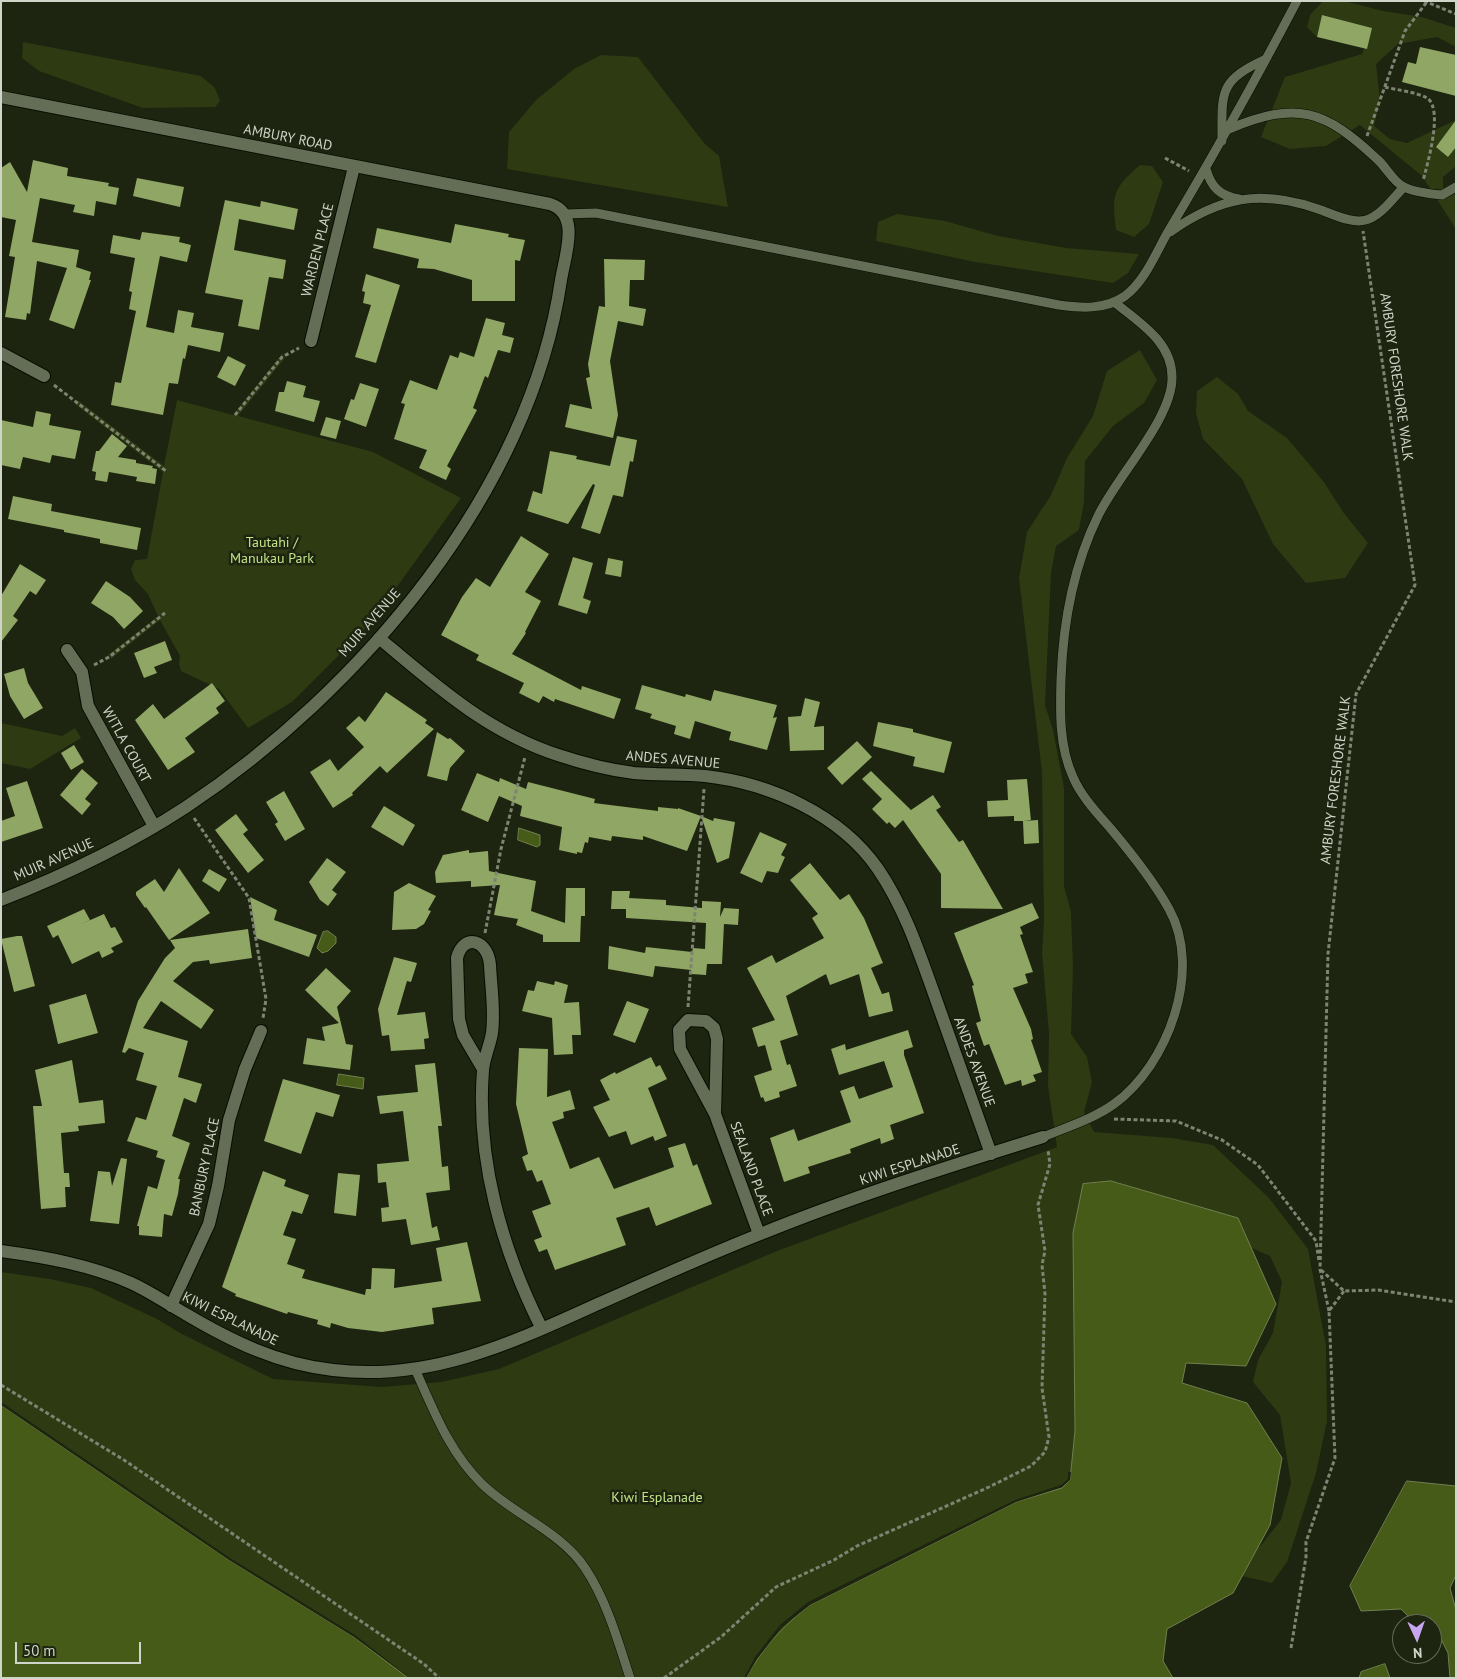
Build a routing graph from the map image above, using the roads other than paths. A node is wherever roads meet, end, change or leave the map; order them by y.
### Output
1 (1297, 1) edge
2 (1266, 60) junction
3 (1, 97) edge
4 (1229, 130) junction
5 (1222, 141) junction
6 (354, 167) junction
7 (1203, 173) junction
8 (1404, 187) junction
9 (1456, 187) edge
10 (1242, 200) junction
11 (565, 214) junction
12 (1166, 235) junction
13 (1114, 302) junction
14 (311, 341) road end
15 (1, 353) edge
16 (44, 376) road end
17 (379, 638) junction
18 (67, 650) dead end
19 (154, 826) junction
20 (1, 900) edge
21 (261, 1031) road end
22 (483, 1069) junction
23 (715, 1114) junction
24 (1043, 1137) joint
25 (990, 1154) junction
26 (759, 1234) junction
27 (1, 1251) edge
28 (171, 1306) junction
29 (542, 1329) junction
30 (415, 1370) junction
31 (630, 1678) edge

1 - 2 lane
2 - 4 lane
2 - 5 lane
3 - 6 street, AMBURY ROAD
4 - 5 lane
4 - 8 lane
5 - 7 lane
6 - 11 street, AMBURY ROAD
6 - 14 street, WARDEN PLACE
7 - 10 lane
7 - 12 lane
8 - 9 lane
8 - 10 lane
10 - 12 lane
11 - 13 lane
11 - 17 street, MUIR AVENUE
12 - 13 lane
13 - 24 lane
15 - 16 street
17 - 19 street, MUIR AVENUE
17 - 25 street, ANDES AVENUE
18 - 19 street, WITLA COURT
19 - 20 street, MUIR AVENUE
21 - 28 street, BANBURY PLACE
22 - 22 street
22 - 29 street
23 - 23 street, SEALAND PLACE
23 - 26 street, SEALAND PLACE
24 - 25 street, KIWI ESPLANADE
25 - 26 street, KIWI ESPLANADE
26 - 29 street, KIWI ESPLANADE
27 - 28 street, KIWI ESPLANADE
28 - 30 street, KIWI ESPLANADE
29 - 30 street, KIWI ESPLANADE
30 - 31 lane

